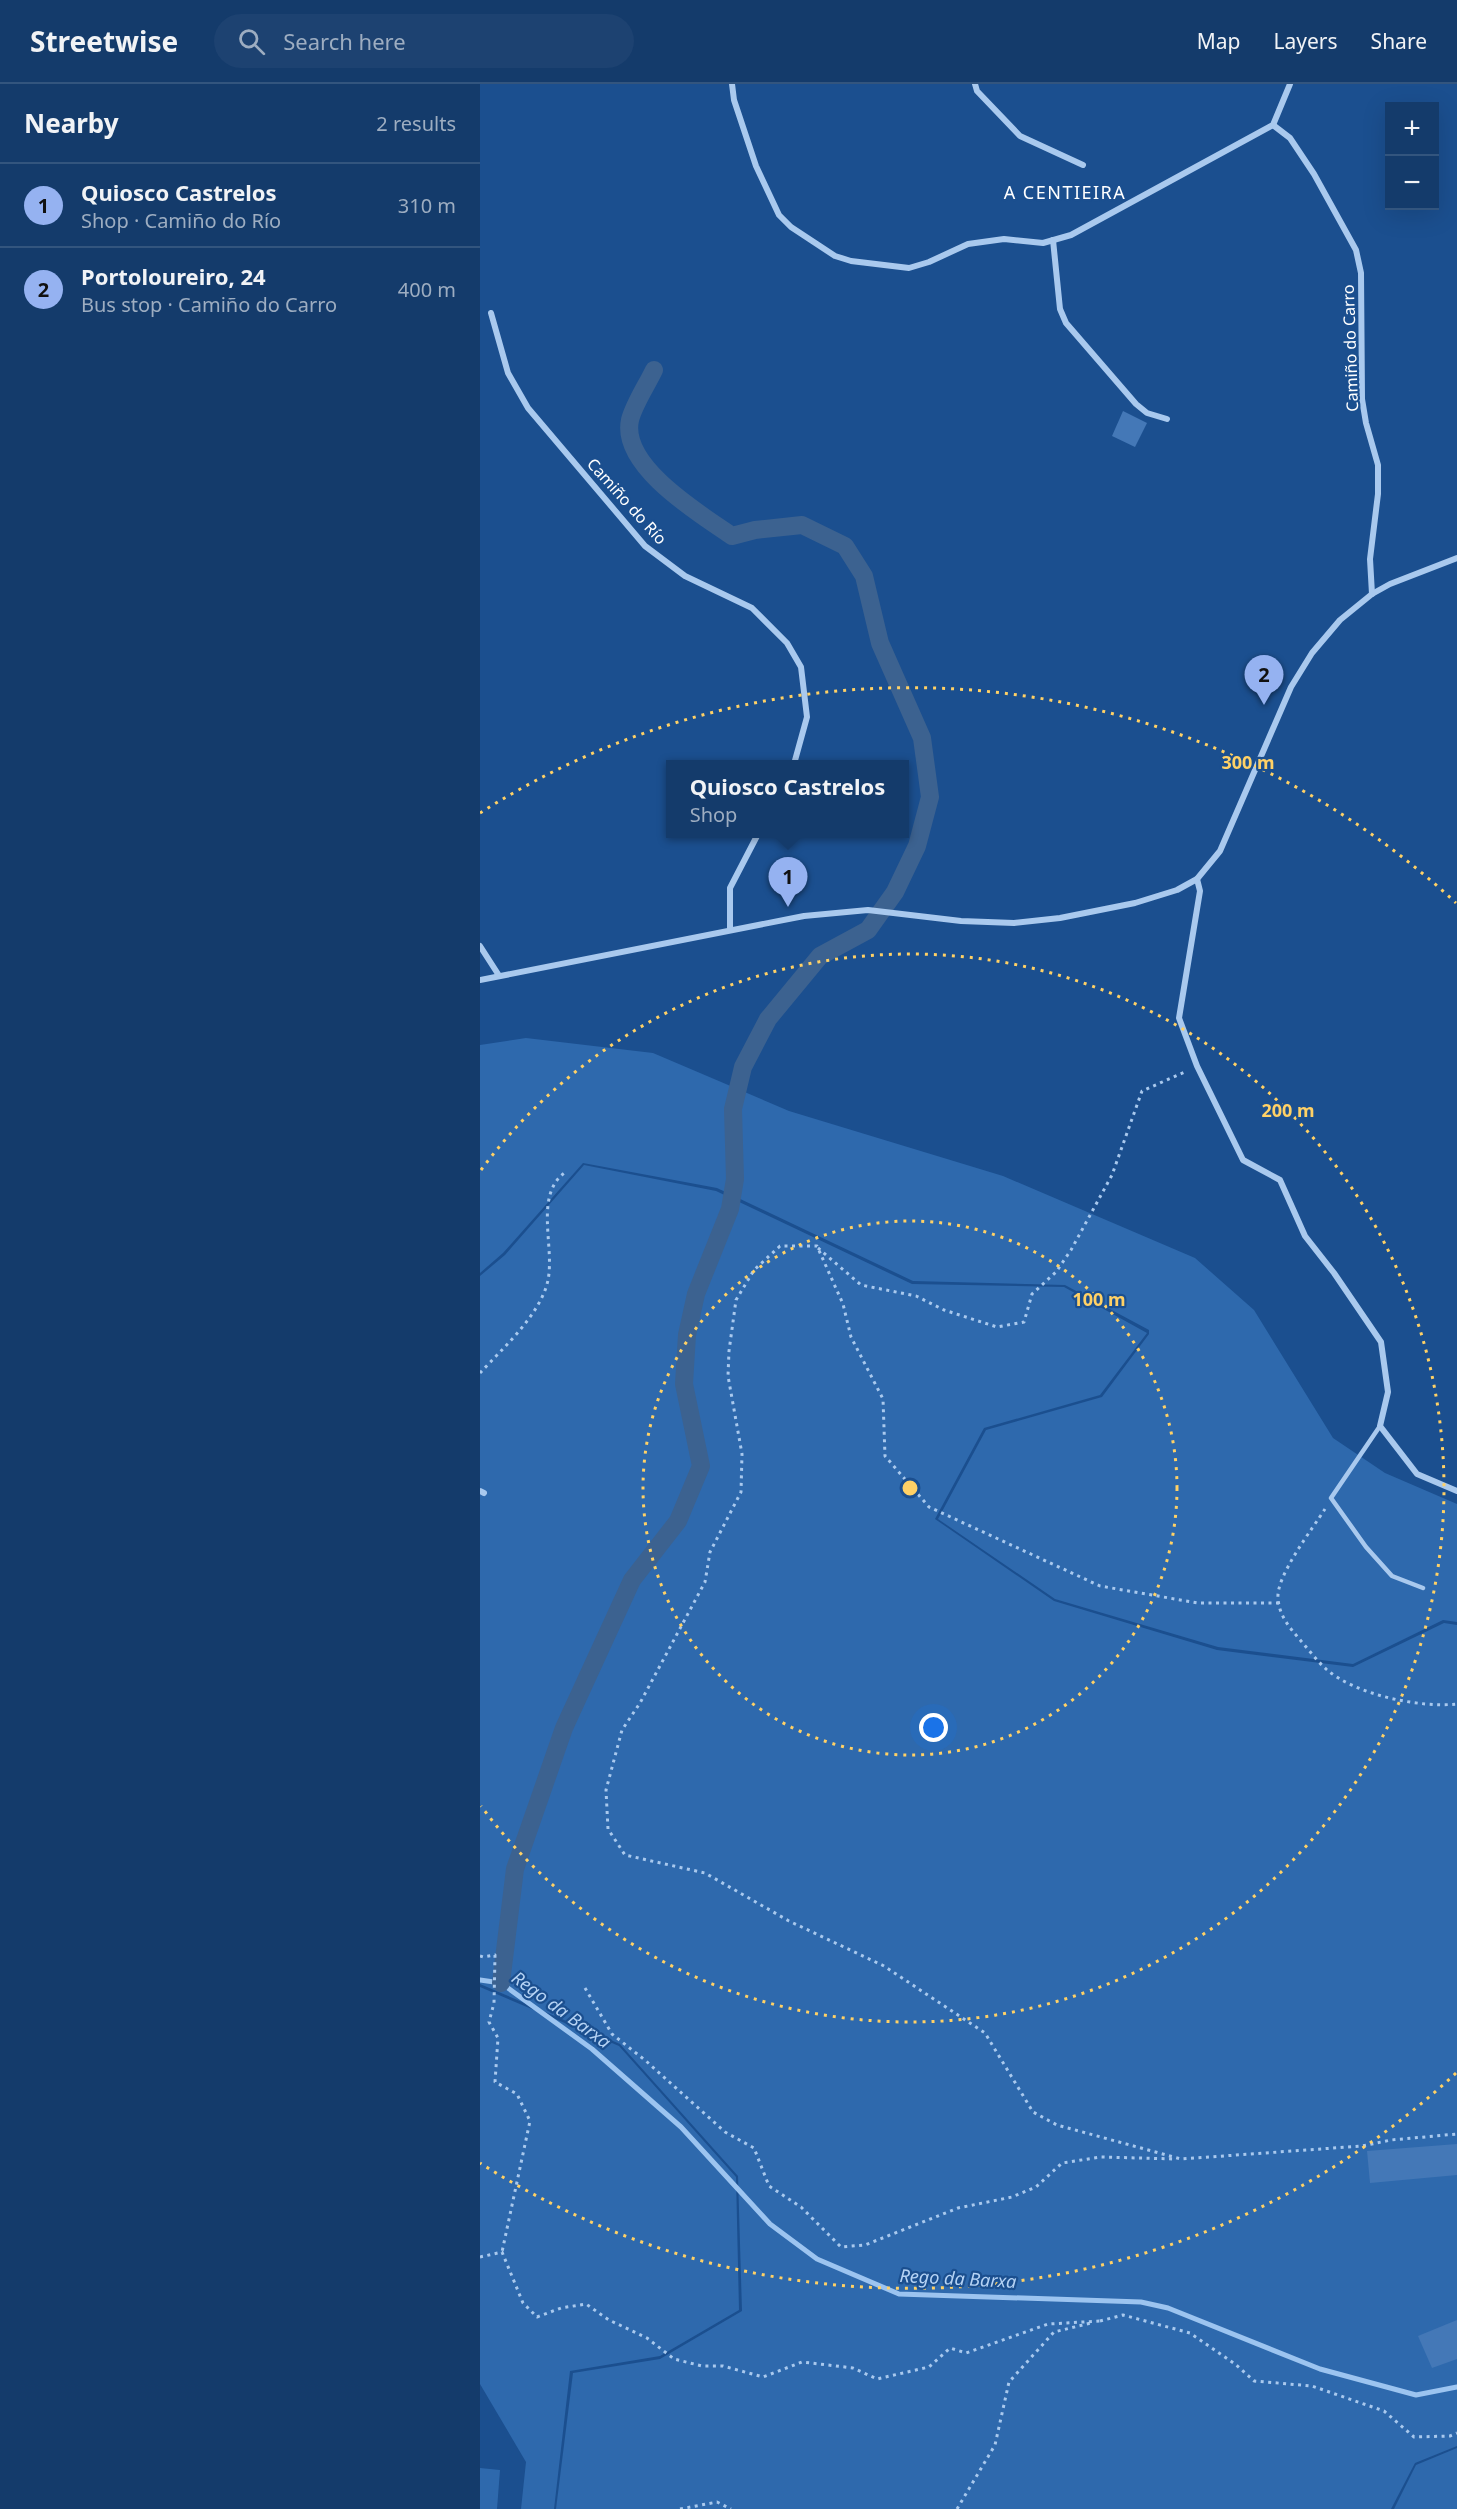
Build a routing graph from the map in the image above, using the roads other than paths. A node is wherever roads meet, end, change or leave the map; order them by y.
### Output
1 (732, 84) edge
2 (975, 84) edge
3 (1290, 84) edge
4 (1273, 125) junction
5 (1083, 165) dead end
6 (1053, 240) junction
7 (491, 314) dead end
8 (1167, 419) dead end
9 (1457, 558) edge
10 (1372, 594) junction
11 (795, 760) edge
12 (756, 838) edge
13 (1197, 879) junction
14 (730, 930) junction
15 (480, 946) edge
16 (498, 974) junction
17 (480, 980) edge
18 (1380, 1426) junction
19 (1457, 1491) edge
20 (1423, 1588) dead end

1 - 6 street
2 - 5 street
3 - 4 street
4 - 6 street
4 - 10 street, Camiño do Carro
6 - 8 street
7 - 11 street, Camiño do Río
9 - 10 street
10 - 13 street
12 - 14 street
13 - 14 street
13 - 18 street
14 - 16 street
15 - 16 street
16 - 17 street
18 - 19 street
18 - 20 lane

